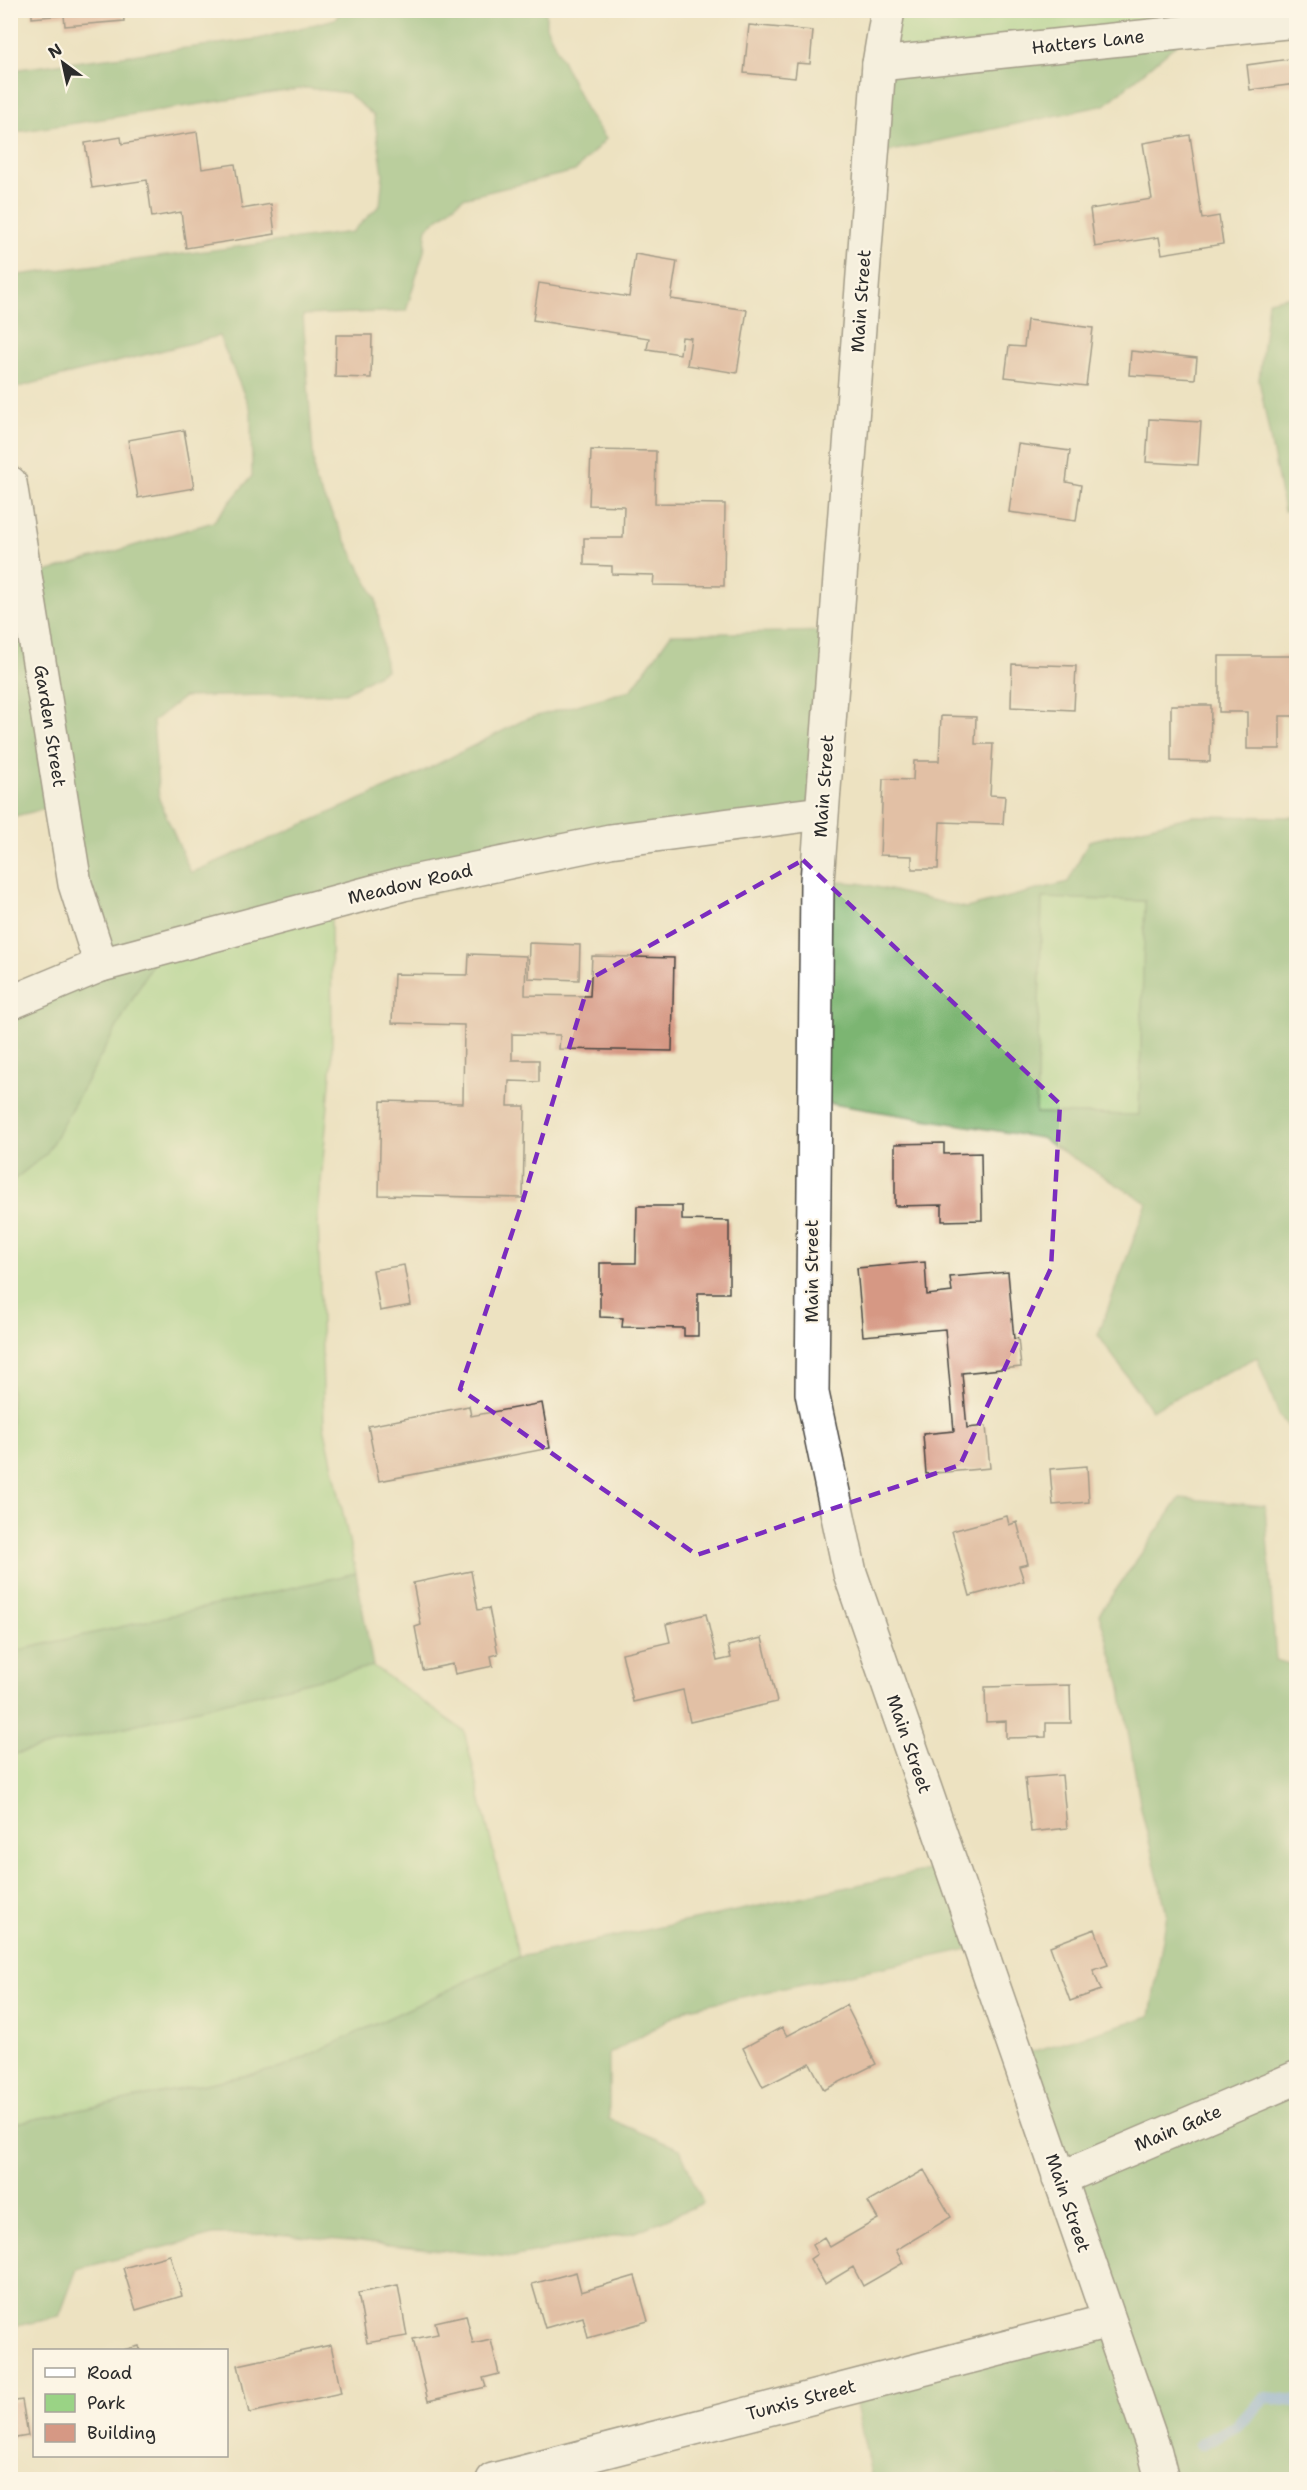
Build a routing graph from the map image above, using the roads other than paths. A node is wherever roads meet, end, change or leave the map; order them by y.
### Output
1 (888, 10) edge
2 (1296, 21) edge
3 (879, 64) junction
4 (10, 483) edge
5 (822, 813) junction
6 (101, 965) junction
7 (10, 1004) edge
8 (1296, 2078) edge
9 (1059, 2179) junction
10 (1108, 2321) junction
11 (493, 2480) edge
12 (1162, 2480) edge

1 - 3 main road, Main Street
2 - 3 main road, Hatters Lane
3 - 5 main road, Main Street
4 - 6 main road, Garden Street
5 - 6 main road, Meadow Road
5 - 9 main road, Main Street
6 - 7 main road, Meadow Road
8 - 9 main road, Main Gate
9 - 10 main road, Main Street
10 - 11 main road, Tunxis Street
10 - 12 main road, Main Street

